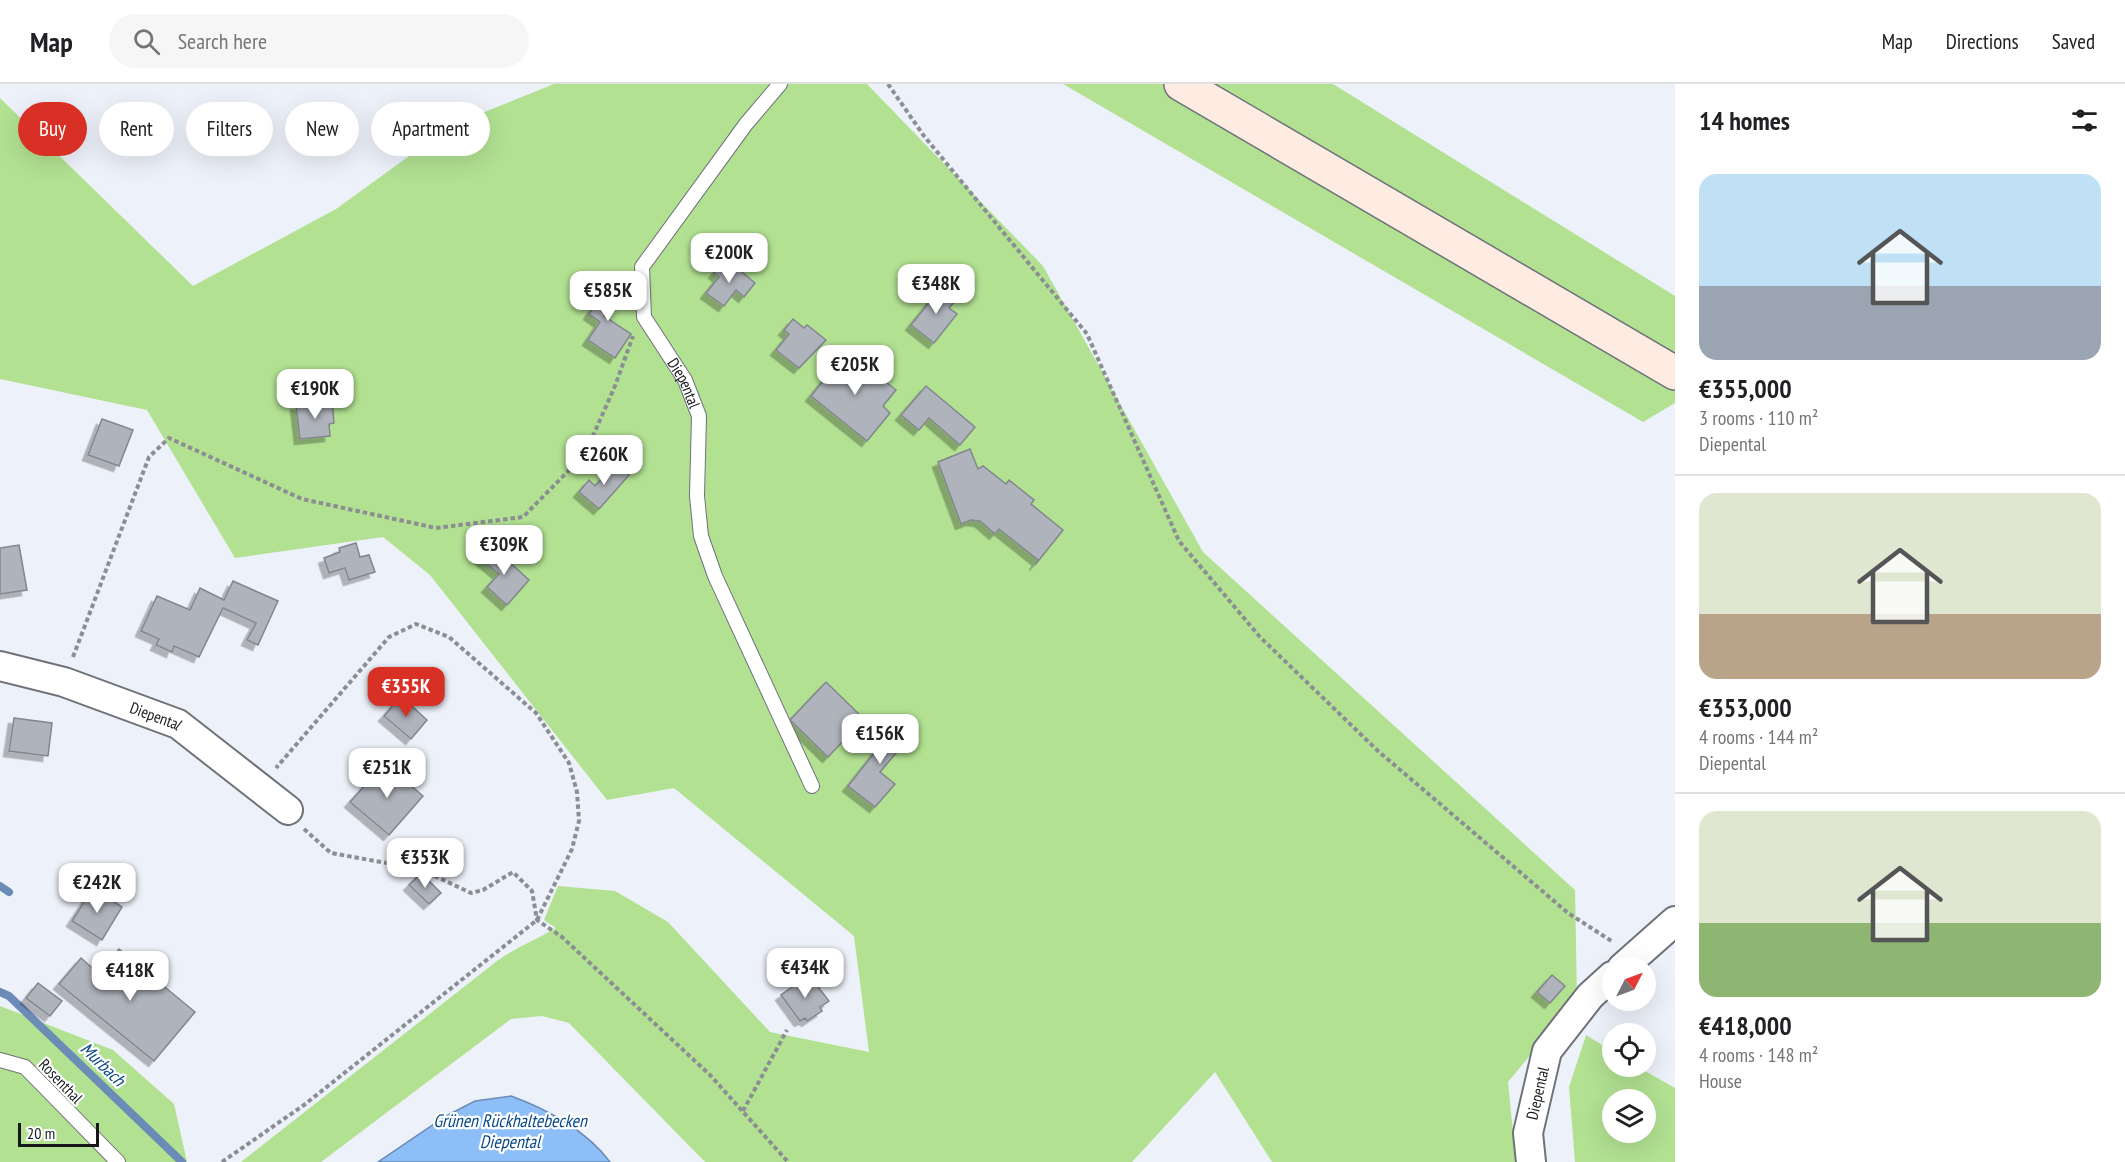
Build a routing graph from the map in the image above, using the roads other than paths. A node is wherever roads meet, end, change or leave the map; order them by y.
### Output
1 (780, 84) edge
2 (1181, 84) edge
3 (1675, 373) edge
4 (0, 666) edge
5 (812, 786) dead end
6 (288, 810) road end
7 (1675, 921) edge
8 (1635, 957) edge
9 (1602, 985) edge
10 (0, 1060) edge
11 (118, 1162) edge
12 (1531, 1162) edge

1 - 5 lane, Diepental
2 - 3 main road
4 - 6 street, Diepental
7 - 8 street
9 - 12 street, Diepental
10 - 11 lane, Rosenthal

